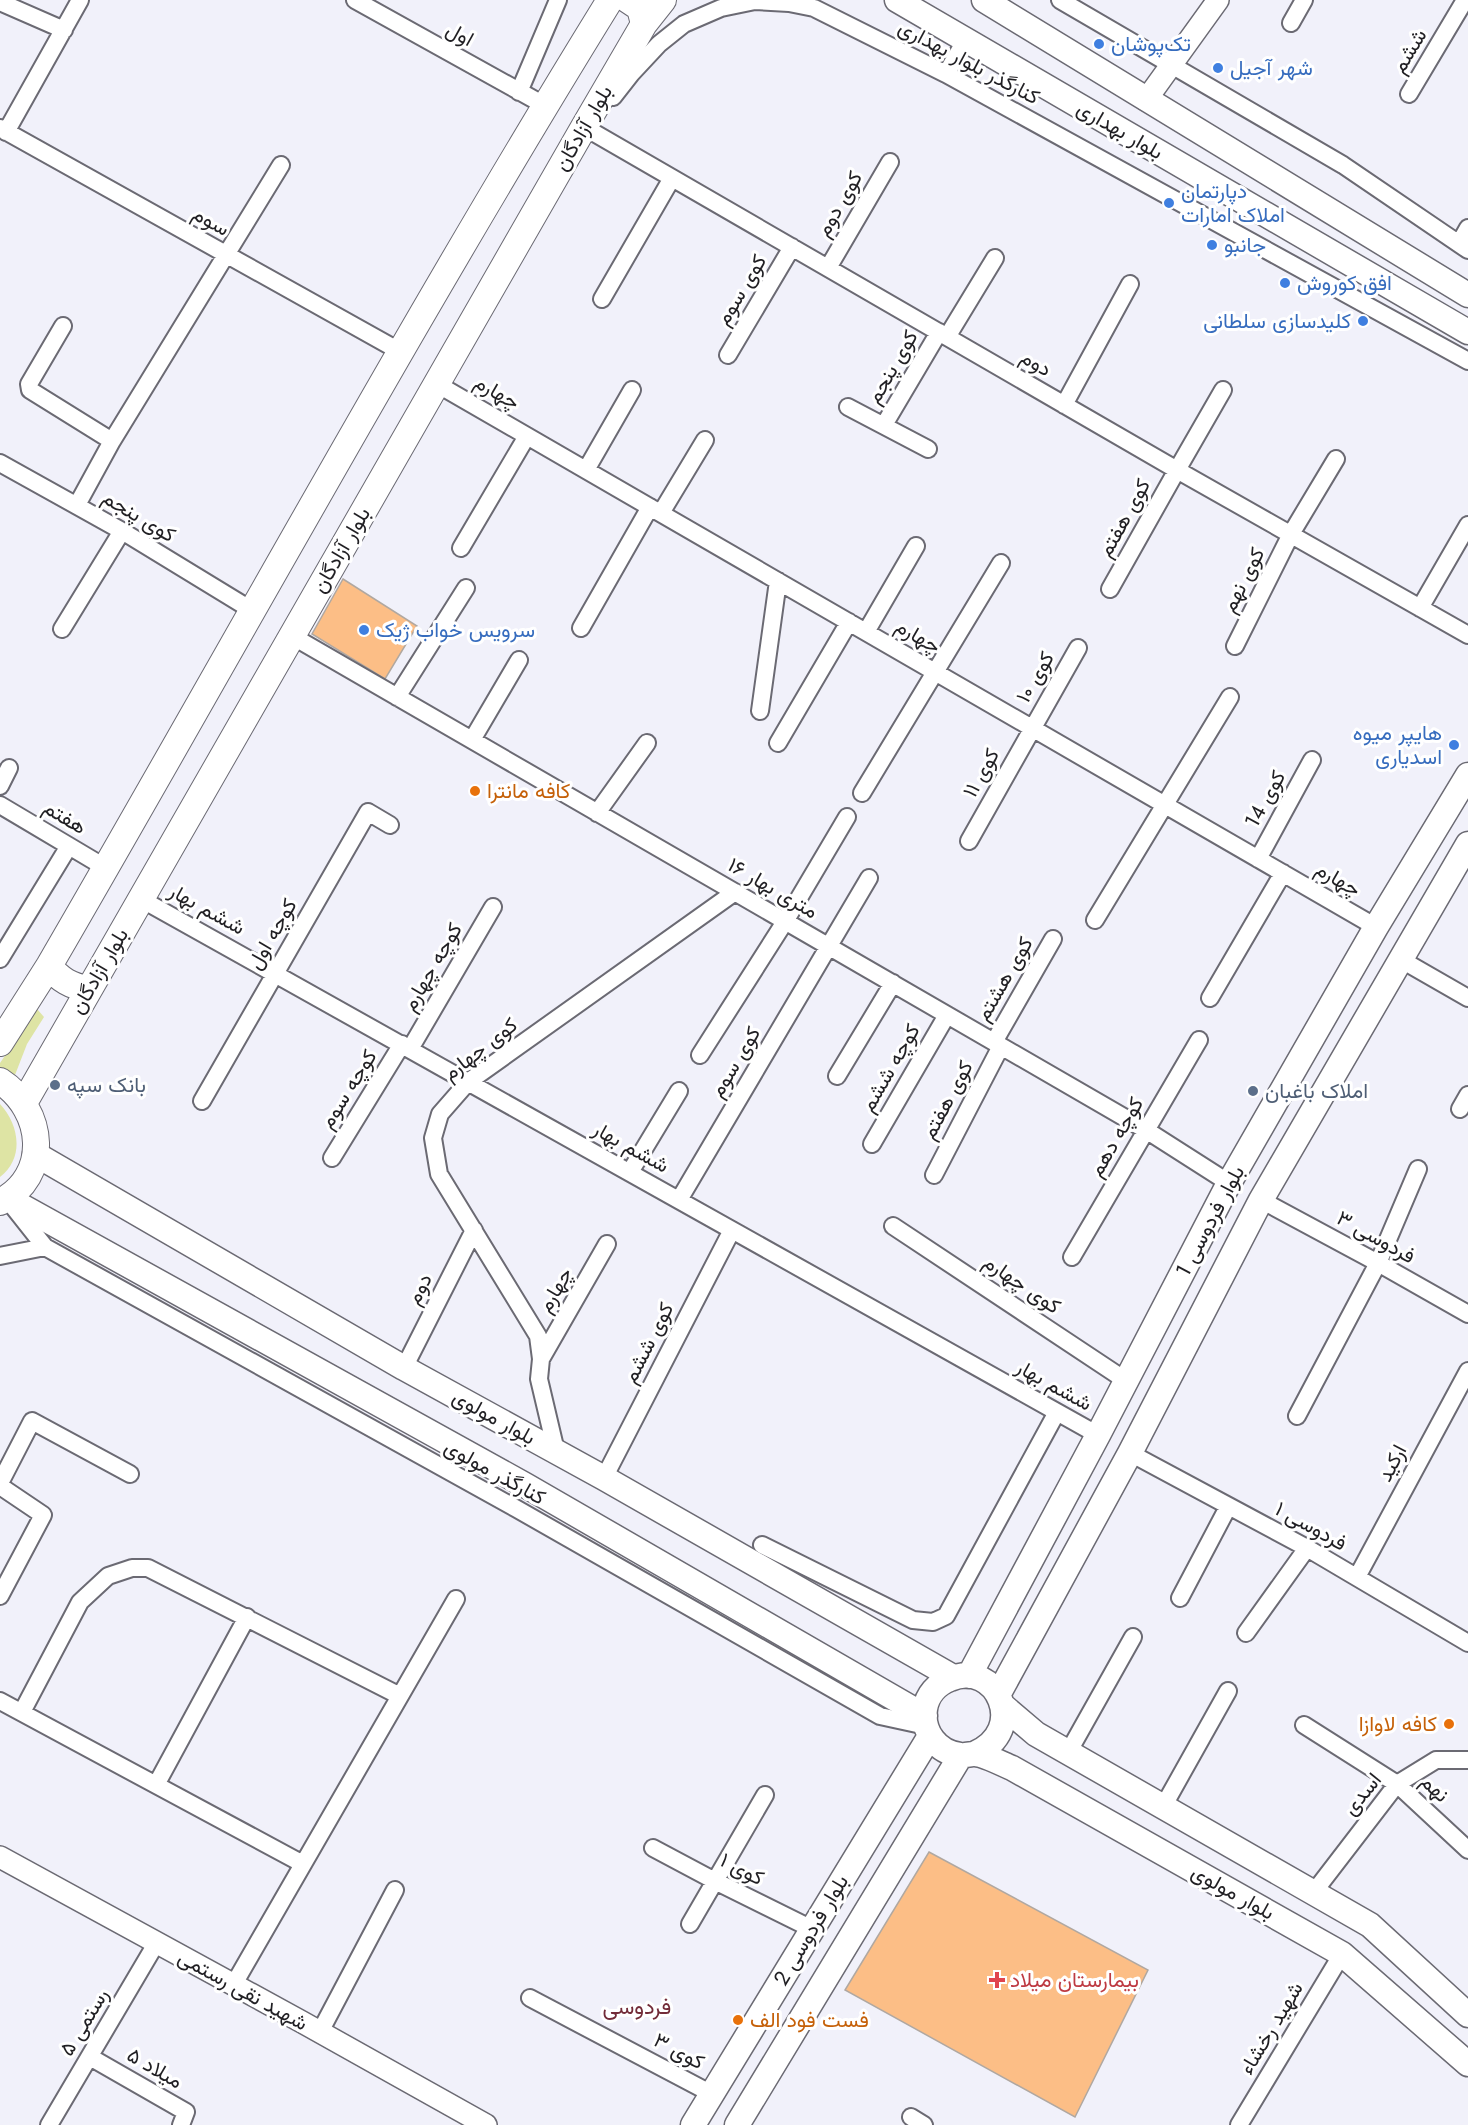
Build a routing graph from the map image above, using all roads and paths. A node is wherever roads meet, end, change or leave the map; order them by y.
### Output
1 (80, 0) edge
2 (355, 0) edge
3 (558, 0) edge
4 (610, 0) edge
5 (628, 0) edge
6 (663, 0) edge
7 (897, 0) edge
8 (984, 0) edge
9 (1060, 0) edge
10 (1218, 0) edge
11 (1304, 0) edge
12 (1465, 0) edge
13 (0, 2) edge
14 (1291, 23) dead end
15 (644, 24) junction
16 (64, 30) junction
17 (966, 39) junction
18 (1172, 64) junction
19 (946, 74) junction
20 (519, 92) junction
21 (1409, 94) dead end
22 (1146, 100) junction
23 (544, 105) junction
24 (587, 129) junction
25 (3, 130) edge
26 (890, 162) dead end
27 (281, 165) dead end
28 (672, 178) junction
29 (1468, 228) edge
30 (792, 247) junction
31 (1463, 247) edge
32 (225, 254) junction
33 (995, 258) dead end
34 (828, 268) junction
35 (1130, 284) dead end
36 (1468, 295) edge
37 (602, 299) dead end
38 (63, 326) dead end
39 (1468, 332) edge
40 (943, 335) junction
41 (401, 352) junction
42 (728, 356) dead end
43 (1468, 361) edge
44 (441, 386) junction
45 (632, 390) dead end
46 (1224, 390) dead end
47 (1064, 405) junction
48 (849, 407) dead end
49 (884, 425) junction
50 (527, 436) junction
51 (112, 441) junction
52 (705, 441) dead end
53 (928, 449) dead end
54 (1336, 459) dead end
55 (0, 463) edge
56 (586, 470) junction
57 (1176, 470) junction
58 (77, 505) junction
59 (656, 510) junction
60 (1468, 525) edge
61 (122, 531) junction
62 (1291, 534) junction
63 (916, 546) dead end
64 (461, 548) dead end
65 (1000, 563) dead end
66 (778, 581) junction
67 (466, 588) dead end
68 (1110, 589) dead end
69 (1420, 608) junction
70 (253, 611) junction
71 (849, 622) junction
72 (581, 628) dead end
73 (62, 629) dead end
74 (866, 632) junction
75 (1468, 635) edge
76 (297, 639) junction
77 (1235, 646) dead end
78 (1078, 648) dead end
79 (519, 660) dead end
80 (935, 672) junction
81 (397, 697) junction
82 (1230, 697) dead end
83 (760, 711) dead end
84 (1032, 728) junction
85 (472, 740) junction
86 (647, 743) dead end
87 (778, 743) dead end
88 (1312, 760) dead end
89 (9, 768) dead end
90 (1468, 776) edge
91 (0, 786) edge
92 (862, 793) dead end
93 (1165, 805) junction
94 (0, 806) edge
95 (597, 813) junction
96 (847, 817) dead end
97 (390, 825) dead end
98 (969, 841) dead end
99 (1468, 844) edge
100 (69, 846) junction
101 (1258, 859) junction
102 (106, 868) junction
103 (1283, 873) junction
104 (869, 878) dead end
105 (735, 892) junction
106 (141, 898) junction
107 (493, 907) dead end
108 (786, 920) junction
109 (1095, 920) dead end
110 (1376, 927) junction
111 (1053, 939) dead end
112 (829, 947) junction
113 (0, 959) edge
114 (1400, 959) junction
115 (49, 966) junction
116 (276, 974) junction
117 (893, 983) junction
118 (88, 989) junction
119 (1210, 998) dead end
120 (1468, 998) edge
121 (947, 1014) junction
122 (1199, 1040) dead end
123 (0, 1043) edge
124 (997, 1044) junction
125 (406, 1047) junction
126 (700, 1055) dead end
127 (837, 1076) dead end
128 (0, 1081) edge
129 (468, 1082) junction
130 (679, 1090) dead end
131 (202, 1101) dead end
132 (24, 1102) junction
133 (1146, 1130) junction
134 (872, 1144) dead end
135 (35, 1154) junction
136 (332, 1158) dead end
137 (1418, 1169) dead end
138 (630, 1172) junction
139 (934, 1175) dead end
140 (1229, 1183) junction
141 (3, 1200) edge
142 (679, 1200) junction
143 (1261, 1200) junction
144 (893, 1226) dead end
145 (474, 1230) junction
146 (732, 1230) junction
147 (607, 1244) dead end
148 (45, 1248) junction
149 (0, 1256) edge
150 (1072, 1257) dead end
151 (1378, 1263) junction
152 (1468, 1314) edge
153 (541, 1359) junction
154 (404, 1368) junction
155 (1468, 1371) edge
156 (1125, 1380) junction
157 (1058, 1412) junction
158 (1297, 1416) dead end
159 (1098, 1435) junction
160 (556, 1451) junction
161 (1130, 1453) junction
162 (130, 1474) dead end
163 (604, 1478) junction
164 (0, 1484) edge
165 (1228, 1507) junction
166 (762, 1545) dead end
167 (1307, 1548) junction
168 (1357, 1577) junction
169 (0, 1596) edge
170 (1180, 1598) dead end
171 (456, 1599) dead end
172 (247, 1617) junction
173 (1246, 1634) dead end
174 (1133, 1637) dead end
175 (1468, 1643) edge
176 (961, 1677) junction
177 (1228, 1691) dead end
178 (400, 1696) junction
179 (1000, 1700) junction
180 (0, 1701) edge
181 (22, 1712) junction
182 (1304, 1725) dead end
183 (927, 1726) junction
184 (1069, 1751) junction
185 (968, 1754) junction
186 (1468, 1760) edge
187 (1397, 1784) junction
188 (156, 1785) junction
189 (765, 1795) dead end
190 (1163, 1808) junction
191 (653, 1848) dead end
192 (1468, 1850) edge
193 (0, 1857) edge
194 (303, 1864) junction
195 (715, 1881) junction
196 (395, 1890) dead end
197 (1314, 1892) junction
198 (690, 1924) dead end
199 (812, 1929) junction
200 (157, 1942) junction
201 (1342, 1954) junction
202 (234, 1984) junction
203 (530, 1998) dead end
204 (1468, 2015) edge
205 (320, 2032) junction
206 (90, 2057) junction
207 (1468, 2064) edge
208 (712, 2094) junction
209 (49, 2125) edge
210 (181, 2125) edge
211 (486, 2125) edge
212 (693, 2125) edge
213 (737, 2125) edge
214 (1239, 2125) edge

1 - 16 street
2 - 20 street, اول
3 - 20 street
4 - 23 main road, بلوار آزادگان
5 - 15 main road
6 - 15 main road, بلوار آزادگان
7 - 17 main road, بلوار بهداری
8 - 22 main road, بلوار بهداری
9 - 18 street
10 - 18 street
11 - 14 street
12 - 21 street, ششم
13 - 16 street
15 - 24 main road, بلوار آزادگان
16 - 25 street
17 - 19 street
17 - 39 main road, بلوار بهداری
18 - 22 street
18 - 31 street
19 - 24 street, کنارگذر بلوار بهداری
19 - 43 street, کنارگذر بلوار بهداری
20 - 23 street, اول
22 - 36 main road, بلوار بهداری
23 - 41 main road, بلوار آزادگان
24 - 28 street, دوم
24 - 44 main road, بلوار آزادگان
25 - 32 street, سوم
26 - 34 street, کوی دوم
27 - 32 street
28 - 30 street, دوم
28 - 37 street
29 - 31 street
30 - 34 street, دوم
30 - 42 street, کوی سوم
32 - 41 street, سوم
32 - 51 street
33 - 40 street
34 - 40 street, دوم
35 - 47 street
38 - 51 street
40 - 47 street, دوم
40 - 49 street, کوی پنجم
41 - 70 main road, بلوار آزادگان
44 - 50 street, چهارم
44 - 76 main road, بلوار آزادگان
45 - 56 street
46 - 57 street
47 - 57 street, دوم
48 - 49 street
49 - 53 street
50 - 56 street, چهارم
50 - 64 street
51 - 58 street
52 - 59 street
54 - 62 street, کوی نهم
55 - 58 street, کوی پنجم
56 - 59 street, چهارم
57 - 62 street, دوم
57 - 68 street, کوی هفتم
58 - 61 street, کوی پنجم
59 - 66 street, چهارم
59 - 72 street
60 - 69 street
61 - 70 street, کوی پنجم
61 - 73 street
62 - 69 street, دوم
62 - 77 street, کوی نهم
63 - 74 street
65 - 80 street
66 - 71 street, چهارم
66 - 83 street
67 - 81 street
69 - 75 street, دوم
70 - 102 main road, بلوار آزادگان
71 - 74 street, چهارم
71 - 87 street
74 - 80 street, چهارم
76 - 81 street, ۱۶ متری بهار
76 - 106 main road, بلوار آزادگان
78 - 84 street, کوی ۱۰
79 - 85 street
80 - 84 street, چهارم
80 - 92 street
81 - 85 street, ۱۶ متری بهار
82 - 93 street
84 - 93 street, چهارم
84 - 98 street, کوی ۱۱
85 - 95 street, ۱۶ متری بهار
86 - 95 street
88 - 101 street, کوی 14
89 - 91 street
90 - 110 main road, بلوار فردوسی 1
93 - 101 street, چهارم
93 - 109 street
94 - 100 street, هفتم
95 - 105 street, ۱۶ متری بهار
96 - 108 street
97 - 116 street, کوچه اول
99 - 114 main road, بلوار فردوسی 1
100 - 102 street, هفتم
100 - 113 street
101 - 103 street, چهارم
102 - 115 main road, بلوار آزادگان
103 - 110 street, چهارم
103 - 119 street
104 - 112 street, کوی سوم
105 - 108 street, ۱۶ متری بهار
105 - 129 street, کوی چهارم
106 - 116 street, ششم بهار
106 - 118 main road, بلوار آزادگان
107 - 125 street, کوچه چهارم
108 - 112 street, ۱۶ متری بهار
108 - 126 street
110 - 140 main road, بلوار فردوسی 1
111 - 124 street, کوی هشتم
112 - 117 street, ۱۶ متری بهار
112 - 142 street, کوی سوم
114 - 120 street
114 - 143 main road, بلوار فردوسی 1
115 - 118 main road
115 - 123 main road, بلوار آزادگان
116 - 125 street, ششم بهار
116 - 131 street, کوچه اول
117 - 121 street, ۱۶ متری بهار
117 - 127 street
118 - 132 main road, بلوار آزادگان
121 - 124 street, ۱۶ متری بهار
121 - 134 street, کوچه ششم
122 - 133 street, کوچه دهم
124 - 133 street, ۱۶ متری بهار
124 - 139 street, کوی هفتم
125 - 129 street, ششم بهار
125 - 136 street, کوچه سوم
128 - 132 main road
129 - 138 street, ششم بهار
129 - 145 street, کوی چهارم
130 - 138 street
132 - 135 main road
133 - 140 street, ۱۶ متری بهار
133 - 150 street, کوچه دهم
135 - 141 main road
135 - 154 main road, بلوار مولوی
137 - 151 street
138 - 142 street, ششم بهار
140 - 143 main road
140 - 156 main road, بلوار فردوسی 1
141 - 148 street, کنارگذر مولوی
141 - 183 main road
142 - 146 street, ششم بهار
143 - 151 street, فردوسی ۳
143 - 161 main road, بلوار فردوسی 1
144 - 156 street, کوی چهارم
145 - 153 street, کوی چهارم
145 - 154 street, دوم
146 - 157 street, ششم بهار
146 - 163 street, کوی ششم
147 - 153 street, چهارم
148 - 149 street
148 - 183 street, کنارگذر مولوی
151 - 152 street, فردوسی ۳
151 - 158 street
153 - 160 street, کوی چهارم
154 - 160 main road, بلوار مولوی
155 - 168 street, ارکید
156 - 159 main road, بلوار فردوسی 1
157 - 159 street, ششم بهار
157 - 166 street
159 - 176 main road, بلوار فردوسی 1
160 - 163 main road, بلوار مولوی
161 - 165 street, فردوسی ۱
161 - 179 main road, بلوار فردوسی 1
162 - 164 street
163 - 176 main road, بلوار مولوی
164 - 169 street
165 - 167 street, فردوسی ۱
165 - 170 street
167 - 168 street, فردوسی ۱
167 - 173 street
168 - 175 street, فردوسی ۱
171 - 178 street
172 - 178 street
172 - 181 street
172 - 188 street
174 - 184 street
176 - 179 main road
176 - 183 main road
177 - 190 street
178 - 194 street
179 - 184 main road, بلوار مولوی
179 - 185 main road
180 - 181 street
181 - 188 street
182 - 187 street, نهم
183 - 185 main road
183 - 199 main road, بلوار فردوسی 2
184 - 190 main road, بلوار مولوی
185 - 201 main road, بلوار مولوی
185 - 213 main road, بلوار فردوسی 2
186 - 187 street, اسدی
187 - 192 street, نهم
187 - 197 street, اسدی
188 - 194 street
189 - 195 street
190 - 197 main road, بلوار مولوی
191 - 195 street, کوی ۱
193 - 200 street, شهید نقی رستمی
194 - 202 street
195 - 198 street
195 - 199 street, کوی ۱
196 - 205 street
197 - 204 main road, بلوار مولوی
199 - 208 main road, بلوار فردوسی 2
200 - 202 street, شهید نقی رستمی
200 - 206 street, رستمی ۵
201 - 207 main road, بلوار مولوی
201 - 214 street, شهید رخشاء
202 - 205 street, شهید نقی رستمی
203 - 208 street, کوی ۳
205 - 211 street, شهید نقی رستمی
206 - 209 street, رستمی ۵
206 - 210 street, میلاد ۵
208 - 212 main road, بلوار فردوسی 2

